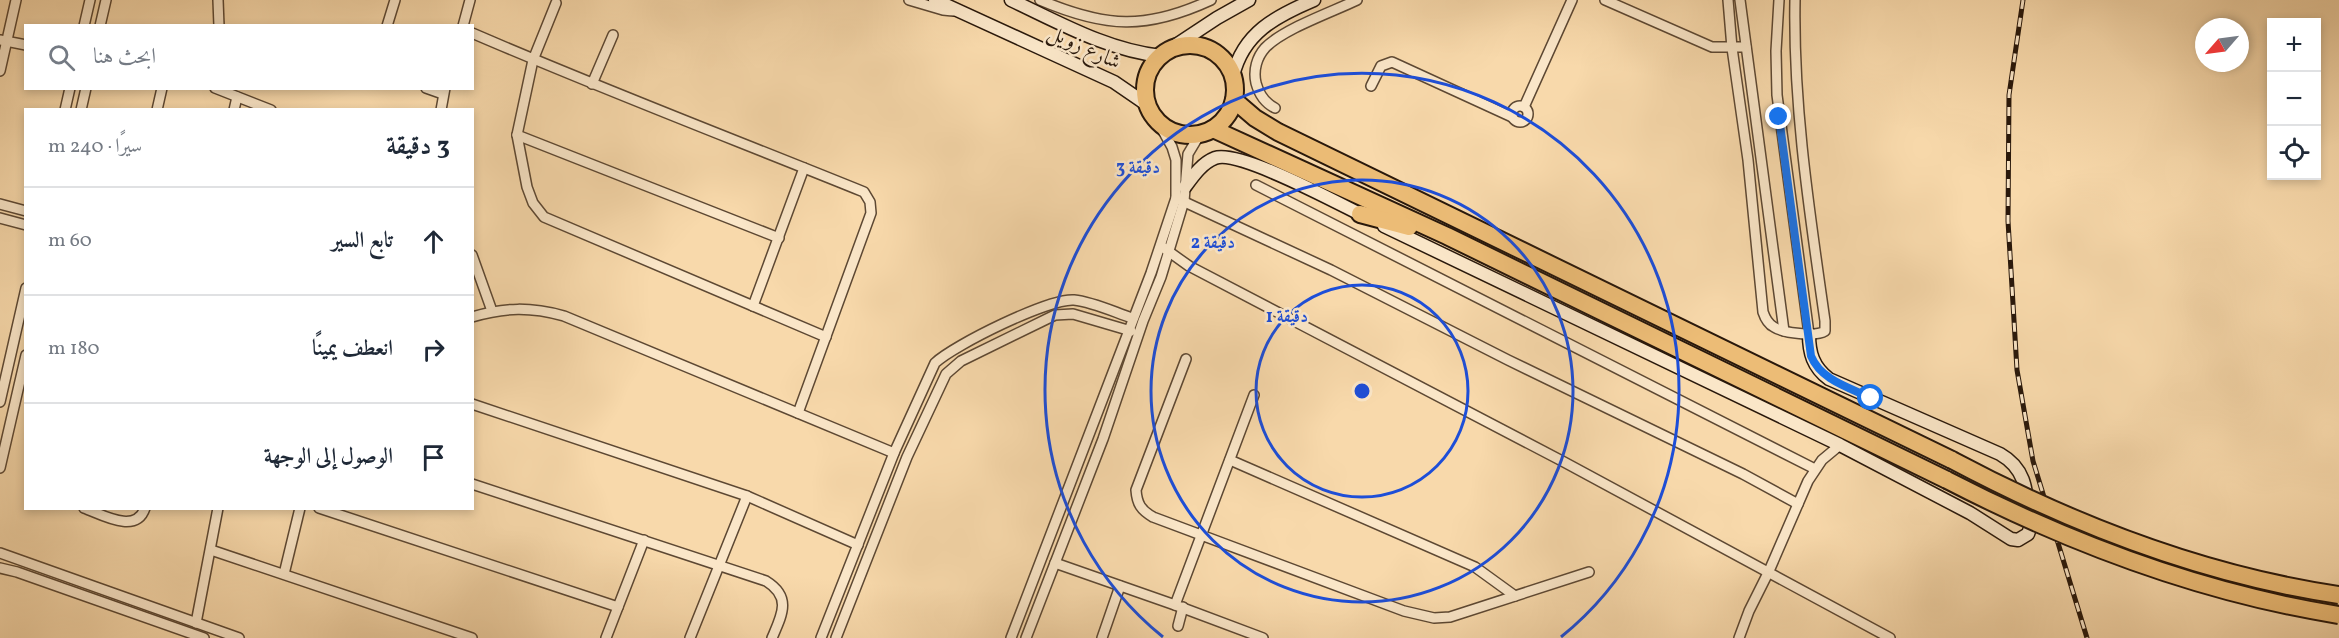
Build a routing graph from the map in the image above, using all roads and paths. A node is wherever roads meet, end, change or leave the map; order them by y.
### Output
1 (16, 0) edge
2 (90, 0) edge
3 (106, 0) edge
4 (218, 0) edge
5 (395, 0) edge
6 (470, 0) edge
7 (909, 0) edge
8 (936, 0) edge
9 (1011, 0) edge
10 (1040, 0) edge
11 (1211, 0) edge
12 (1249, 0) edge
13 (1314, 0) edge
14 (1357, 0) edge
15 (1572, 0) edge
16 (1605, 0) edge
17 (1728, 0) edge
18 (1740, 0) edge
19 (1779, 0) edge
20 (1795, 0) edge
21 (556, 3) dead end
22 (956, 10) junction
23 (84, 24) edge
24 (100, 24) edge
25 (219, 24) edge
26 (388, 24) edge
27 (464, 24) edge
28 (474, 34) edge
29 (613, 35) dead end
30 (3, 40) edge
31 (1777, 40) junction
32 (1794, 41) junction
33 (24, 45) edge
34 (1746, 47) junction
35 (1732, 48) junction
36 (1164, 54) junction
37 (533, 60) junction
38 (0, 71) edge
39 (1233, 76) junction
40 (592, 84) junction
41 (1371, 86) dead end
42 (70, 90) edge
43 (86, 90) edge
44 (162, 90) edge
45 (220, 90) edge
46 (444, 91) edge
47 (237, 97) junction
48 (1234, 100) junction
49 (65, 108) edge
50 (81, 108) edge
51 (157, 108) edge
52 (234, 108) edge
53 (267, 108) edge
54 (441, 108) edge
55 (1275, 108) dead end
56 (1153, 113) junction
57 (1208, 131) junction
58 (517, 135) junction
59 (804, 168) junction
60 (1256, 185) dead end
61 (1185, 187) junction
62 (1180, 199) junction
63 (0, 204) edge
64 (24, 210) edge
65 (1360, 214) junction
66 (0, 218) edge
67 (24, 224) edge
68 (1448, 236) junction
69 (779, 238) junction
70 (1164, 248) junction
71 (474, 261) edge
72 (1151, 273) junction
73 (1161, 277) junction
74 (24, 296) edge
75 (753, 306) junction
76 (492, 311) junction
77 (474, 316) edge
78 (1132, 318) junction
79 (995, 329) junction
80 (1127, 330) junction
81 (1784, 331) junction
82 (1809, 334) junction
83 (1139, 335) junction
84 (826, 337) junction
85 (1001, 341) junction
86 (1186, 359) dead end
87 (24, 364) edge
88 (1254, 395) dead end
89 (0, 402) edge
90 (474, 405) edge
91 (798, 413) junction
92 (1840, 445) junction
93 (894, 453) junction
94 (1230, 460) junction
95 (0, 468) edge
96 (1815, 469) junction
97 (474, 485) edge
98 (747, 496) junction
99 (1798, 504) junction
100 (90, 510) edge
101 (144, 510) edge
102 (218, 510) edge
103 (300, 510) edge
104 (324, 510) edge
105 (1201, 535) junction
106 (644, 540) junction
107 (858, 545) junction
108 (211, 550) junction
109 (0, 553) edge
110 (12, 558) junction
111 (1055, 563) junction
112 (719, 565) junction
113 (5, 569) edge
114 (1769, 571) junction
115 (1589, 572) dead end
116 (284, 574) junction
117 (1120, 586) junction
118 (2339, 595) edge
119 (1515, 596) junction
120 (1179, 606) junction
121 (618, 607) junction
122 (1020, 615) junction
123 (2339, 615) edge
124 (1033, 621) junction
125 (196, 623) junction
126 (1178, 626) dead end
127 (204, 638) edge
128 (239, 638) edge
129 (472, 638) edge
130 (606, 638) edge
131 (690, 638) edge
132 (772, 638) edge
133 (821, 638) edge
134 (836, 638) edge
135 (1011, 638) edge
136 (1026, 638) edge
137 (1102, 638) edge
138 (1263, 638) edge
139 (1739, 638) edge
140 (1890, 638) edge

1 - 30 street
2 - 23 street
3 - 24 street
4 - 25 street
5 - 26 street
6 - 27 street
7 - 22 street
8 - 22 street, شارع زويل
9 - 36 street, شارع زويل
10 - 11 street
12 - 36 street
13 - 39 street
14 - 55 street
15 - 41 street
16 - 35 street
17 - 35 street
18 - 34 street
19 - 31 street
20 - 32 street
21 - 37 street
22 - 56 street, شارع زويل
28 - 37 street
29 - 40 street
30 - 33 street
30 - 38 street
31 - 32 street
31 - 82 street
32 - 82 street
34 - 35 street
34 - 81 street
35 - 81 street
36 - 39 highway
36 - 56 highway
37 - 40 street
37 - 58 street
39 - 48 highway
40 - 59 street
42 - 49 street
43 - 50 street
44 - 51 street
45 - 47 street
46 - 54 street
47 - 52 street
47 - 53 street
48 - 57 highway
48 - 118 highway, bridge
56 - 57 highway
56 - 62 street
57 - 61 street
57 - 68 highway
58 - 69 street
58 - 75 street
59 - 69 street
59 - 84 street
60 - 96 street
61 - 62 street
61 - 65 street
62 - 70 street
62 - 99 street
63 - 64 street
65 - 68 highway
65 - 92 street
66 - 67 street
68 - 123 highway, bridge
69 - 75 street
70 - 72 street
70 - 73 street
70 - 114 street
71 - 76 street
72 - 73 street
72 - 78 street
73 - 83 street
74 - 89 street
75 - 84 street
76 - 77 street
76 - 91 street
78 - 79 street
78 - 80 street
79 - 85 street
79 - 93 street
80 - 83 street
80 - 85 street
80 - 122 street
81 - 82 street
82 - 92 street
83 - 111 street
84 - 91 street
85 - 134 street
86 - 105 street
87 - 95 street
88 - 94 street
90 - 98 street
91 - 93 street
92 - 96 street
93 - 107 street
94 - 105 street
94 - 119 street
96 - 99 street
97 - 106 street
98 - 107 street
98 - 112 street
99 - 114 street
100 - 101 street
102 - 108 street
103 - 116 street
104 - 121 street
105 - 119 street
105 - 120 street
106 - 112 street
106 - 121 street
107 - 133 street
108 - 116 street
108 - 125 street
109 - 110 street
110 - 113 street
110 - 125 street
111 - 117 street
111 - 124 street
112 - 131 street
112 - 132 street
113 - 127 street
114 - 139 street
114 - 140 street
115 - 119 street
116 - 129 street
117 - 120 street
117 - 137 street
120 - 126 street
120 - 138 street
121 - 130 street
122 - 124 street
122 - 135 street
124 - 136 street
125 - 128 street

